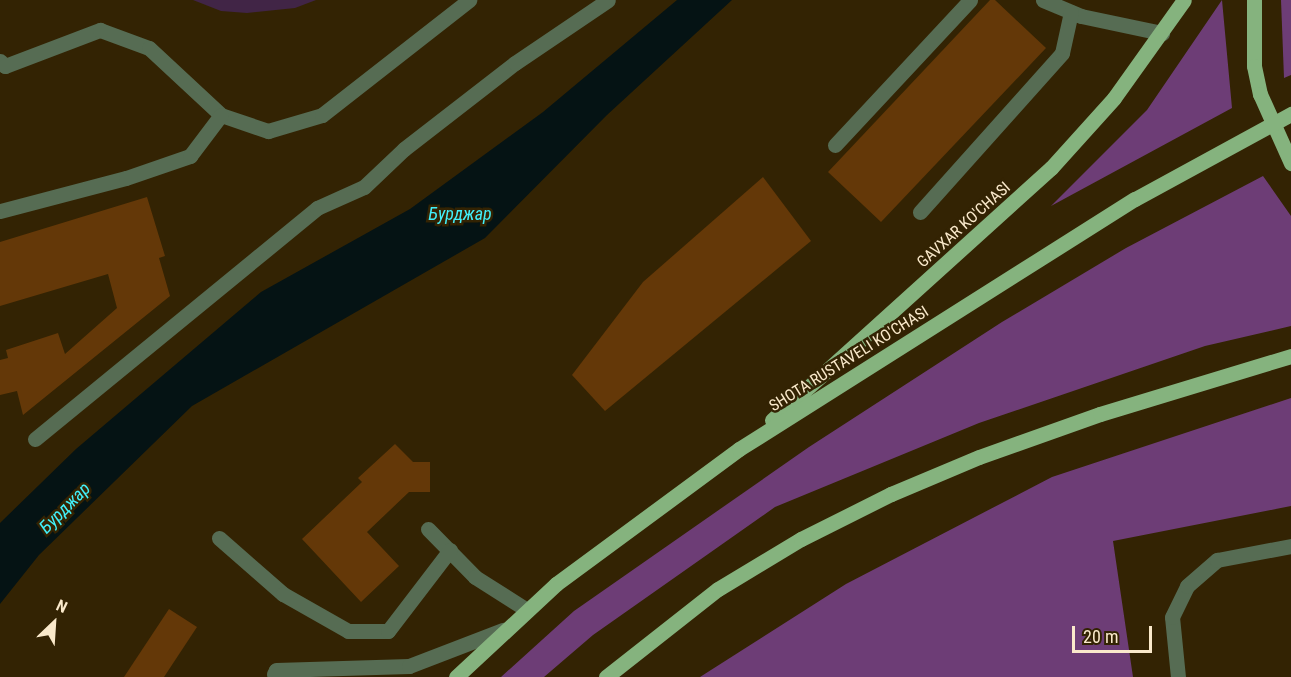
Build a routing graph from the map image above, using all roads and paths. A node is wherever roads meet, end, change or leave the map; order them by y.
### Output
1 (468, 0) edge
2 (608, 0) edge
3 (970, 0) edge
4 (1042, 0) edge
5 (1184, 0) edge
6 (1254, 0) edge
7 (1071, 12) junction
8 (1162, 33) junction
9 (0, 61) edge
10 (1291, 114) edge
11 (221, 115) junction
12 (1271, 123) junction
13 (835, 145) dead end
14 (1291, 163) edge
15 (0, 211) edge
16 (920, 212) dead end
17 (1291, 356) edge
18 (36, 439) dead end
19 (739, 449) junction
20 (428, 530) dead end
21 (219, 538) dead end
22 (1291, 546) edge
23 (450, 550) junction
24 (527, 610) junction
25 (503, 630) junction
26 (274, 674) dead end
27 (456, 677) edge
28 (606, 677) edge
29 (1178, 677) edge

1 - 11 lane
2 - 18 lane
3 - 13 lane
4 - 7 lane
5 - 8 main road, GAVXAR KO'CHASI
6 - 12 main road
7 - 8 lane
7 - 16 lane
8 - 19 main road, GAVXAR KO'CHASI
9 - 11 lane
10 - 12 main road, SHOTA RUSTAVELI KO'CHASI
11 - 15 lane
12 - 14 main road
12 - 19 main road, SHOTA RUSTAVELI KO'CHASI
17 - 28 main road
19 - 24 main road, SHOTA RUSTAVELI KO'CHASI
20 - 23 lane
21 - 23 lane
22 - 29 lane
23 - 24 lane
24 - 25 main road, SHOTA RUSTAVELI KO'CHASI
25 - 26 lane
25 - 27 main road, SHOTA RUSTAVELI KO'CHASI

